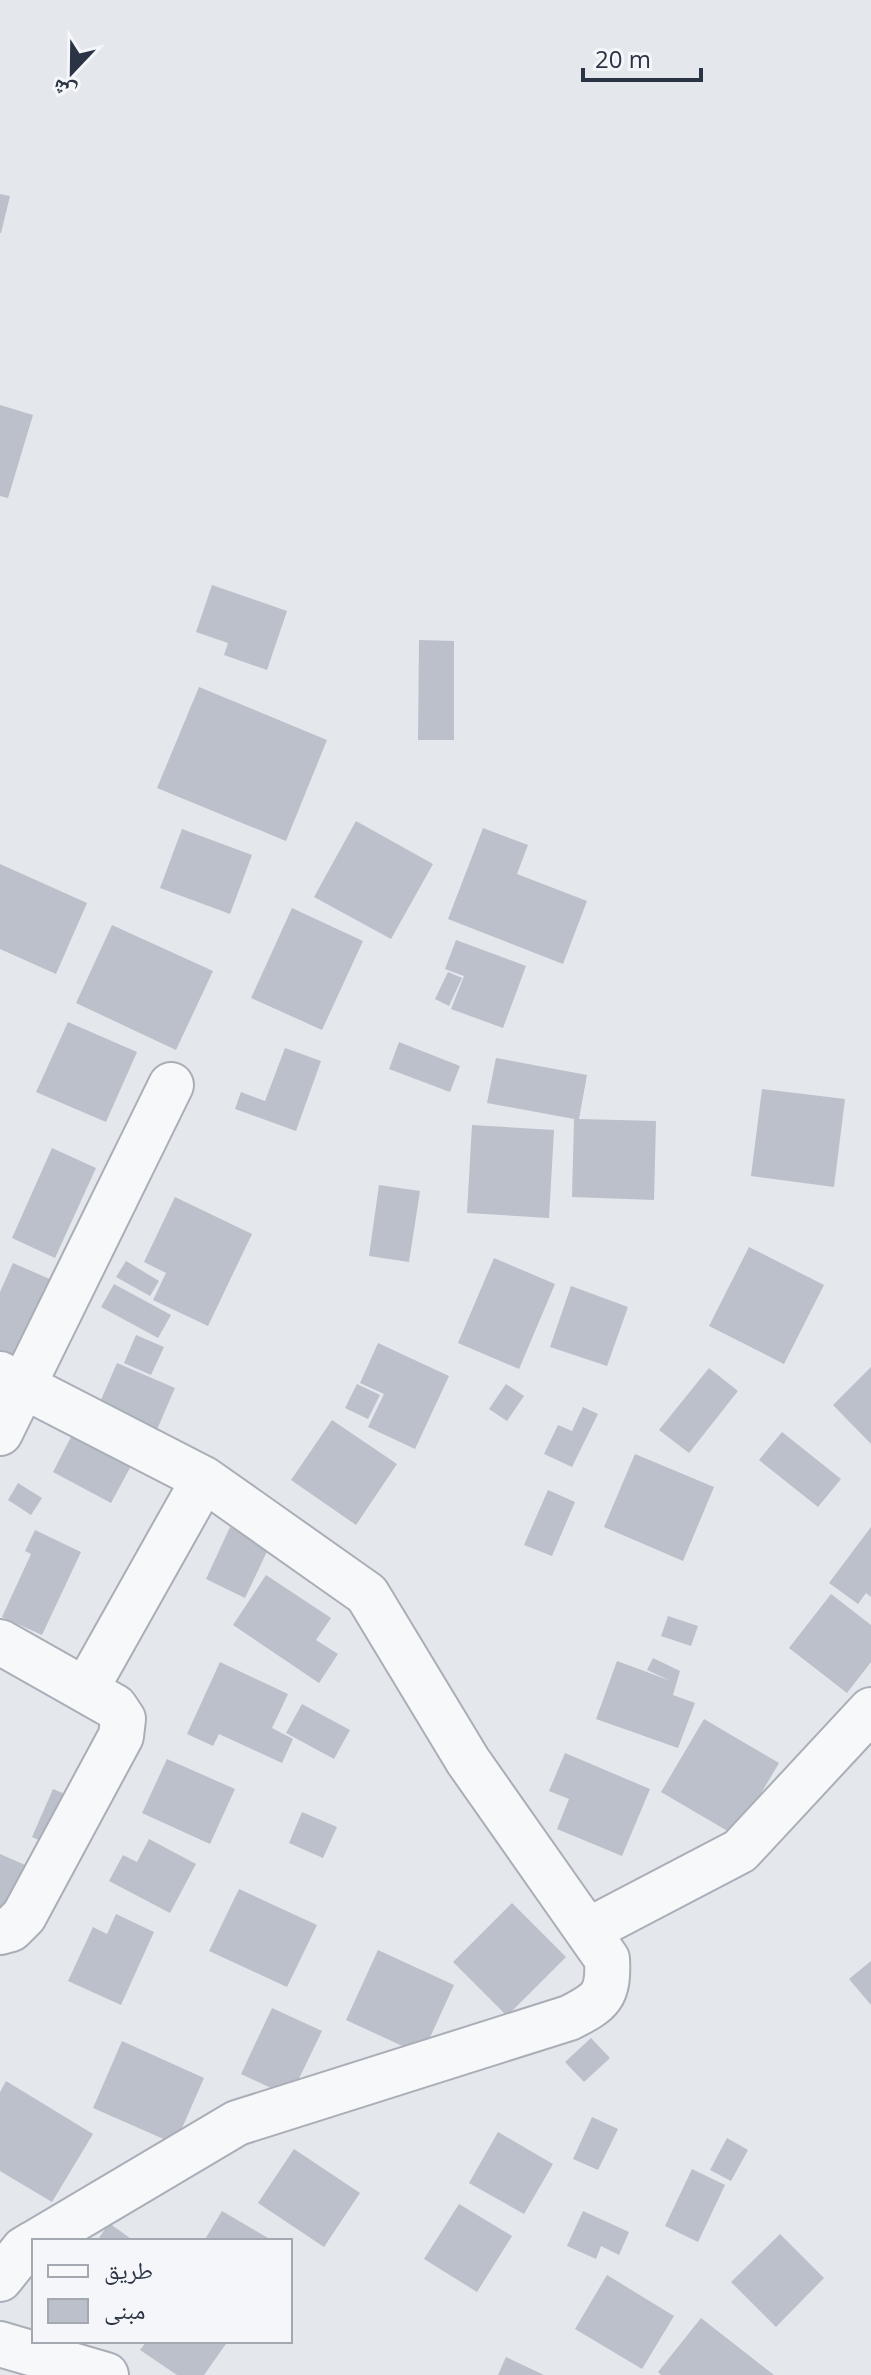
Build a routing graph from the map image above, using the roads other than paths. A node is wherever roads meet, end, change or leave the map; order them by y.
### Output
1 (171, 1085) dead end
2 (13, 1380) edge
3 (0, 1433) edge
4 (204, 1479) junction
5 (0, 1642) edge
6 (86, 1689) junction
7 (871, 1710) edge
8 (589, 1930) junction
9 (0, 1932) edge
10 (41, 2239) edge
11 (32, 2244) edge
12 (0, 2279) edge
13 (0, 2344) edge
14 (106, 2375) edge

1 - 2 street
2 - 3 street
2 - 4 street
4 - 6 street
4 - 8 street
5 - 6 street
6 - 9 street
7 - 8 street
8 - 10 street
11 - 12 street
13 - 14 street

